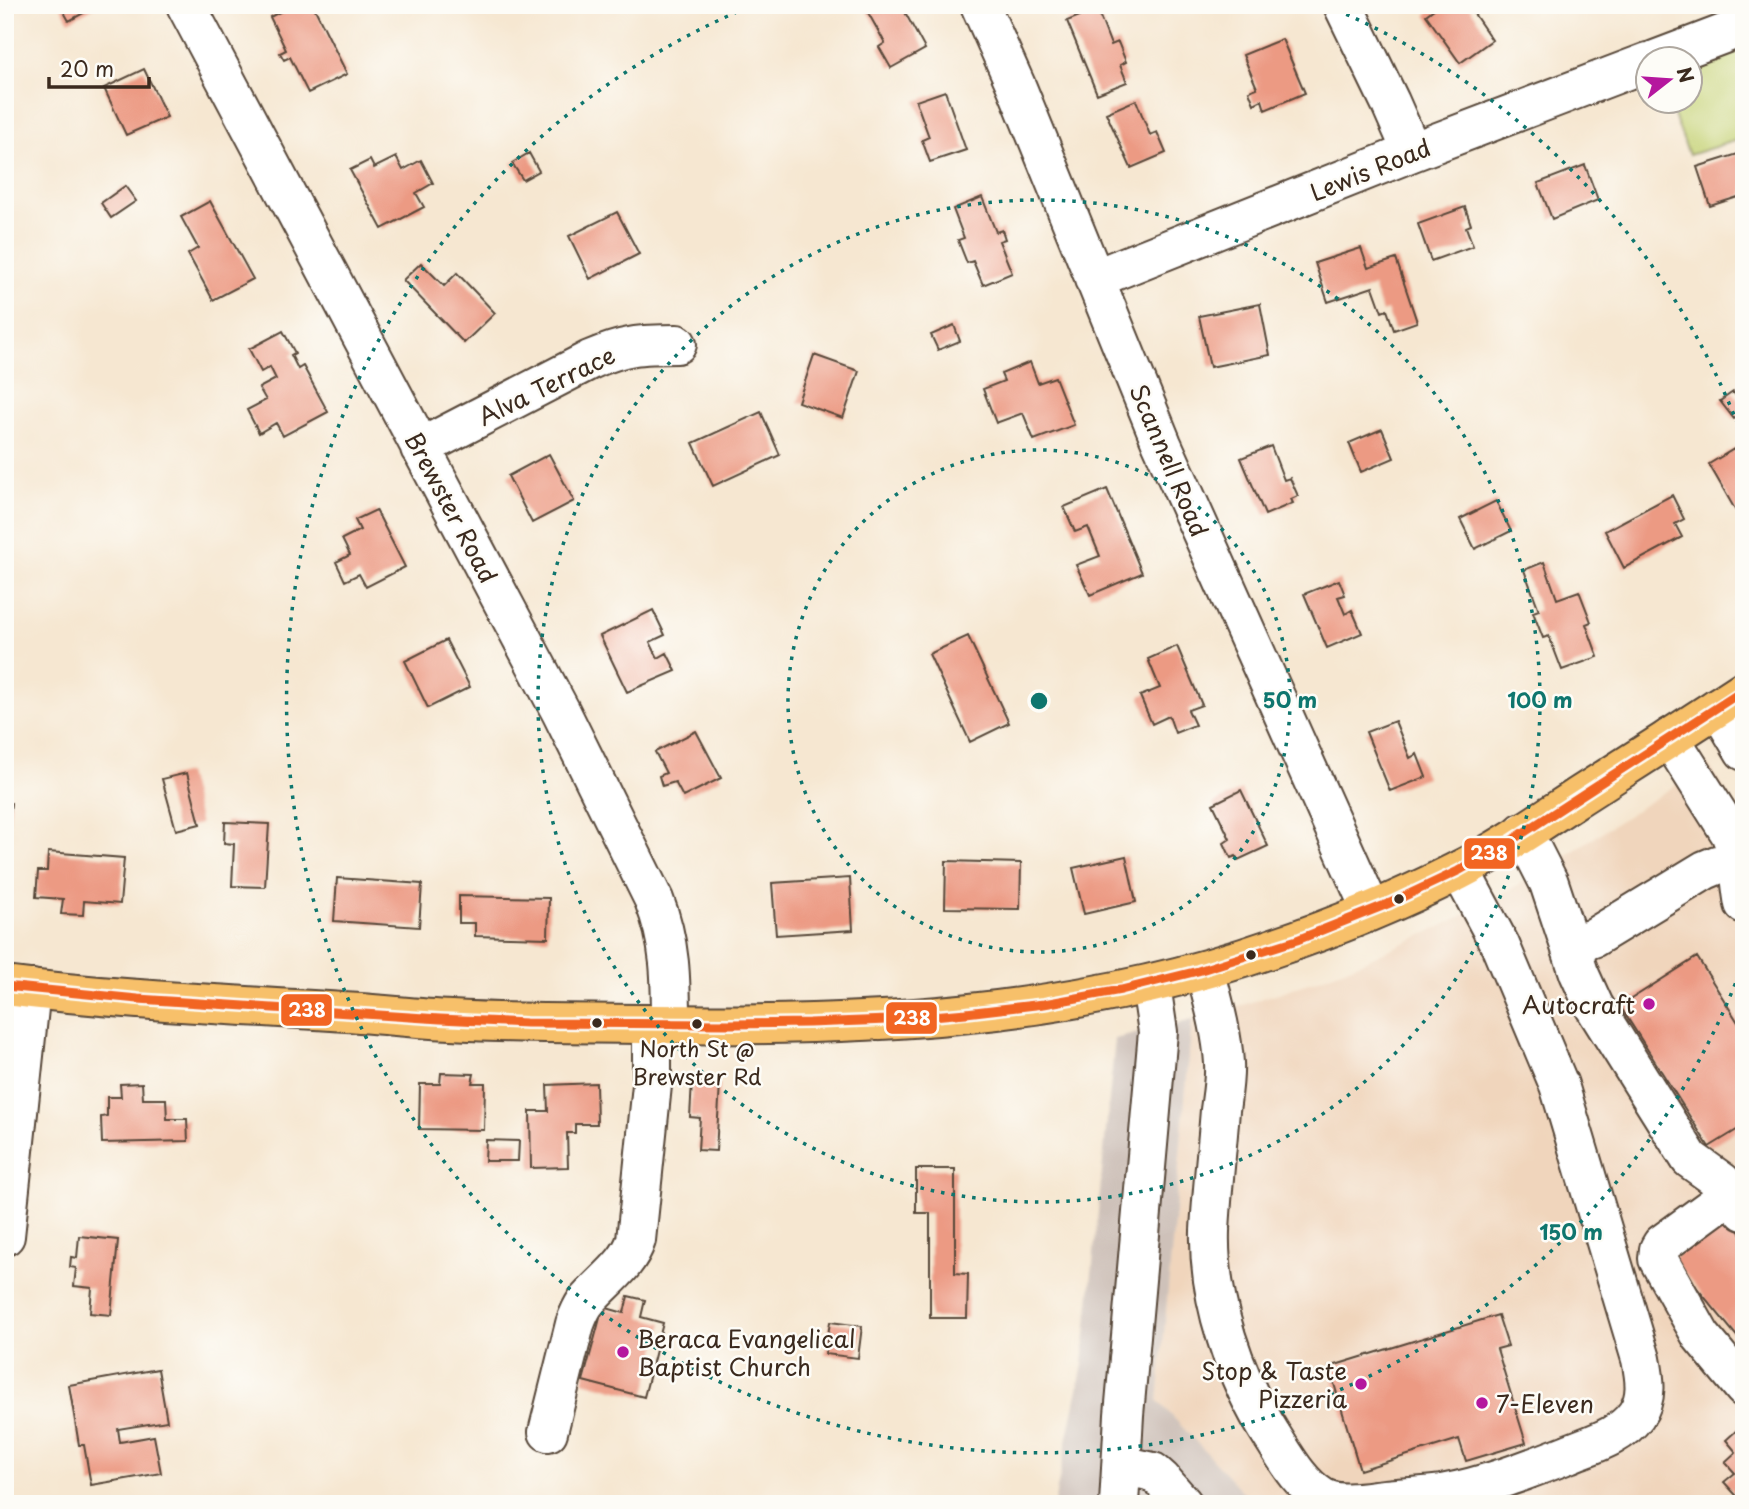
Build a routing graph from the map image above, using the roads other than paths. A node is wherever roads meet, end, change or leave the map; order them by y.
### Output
1 (186, 5) edge
2 (981, 5) edge
3 (1343, 5) edge
4 (1742, 27) dead end
5 (1692, 46) edge
6 (1634, 67) edge
7 (1412, 152) junction
8 (1094, 279) junction
9 (677, 344) dead end
10 (421, 448) junction
11 (1731, 699) edge
12 (1670, 738) junction
13 (1744, 751) edge
14 (1523, 832) junction
15 (1739, 861) junction
16 (1460, 870) junction
17 (1744, 904) edge
18 (1371, 910) junction
19 (1570, 946) junction
20 (1205, 970) junction
21 (1151, 985) junction
22 (18, 988) edge
23 (662, 1024) junction
24 (1740, 1198) edge
25 (5, 1236) edge
26 (1744, 1388) edge
27 (548, 1432) dead end
28 (1122, 1465) junction
29 (1119, 1504) edge
30 (1183, 1504) edge

1 - 10 street, Brewster Road
2 - 8 street, Scannell Road
3 - 7 street
4 - 5 street
6 - 7 street, Lewis Road
7 - 8 street, Lewis Road
8 - 18 street, Scannell Road
9 - 10 street, Alva Terrace
10 - 23 street, Brewster Road
11 - 12 main road
11 - 13 street
12 - 14 main road
12 - 15 street
14 - 16 main road
14 - 19 street
15 - 17 street
15 - 19 street
16 - 18 main road
16 - 20 street
18 - 20 main road
19 - 24 street
20 - 21 main road
21 - 23 main road
21 - 28 street
22 - 23 main road
22 - 25 street
23 - 27 street, Brewster Road
24 - 26 street
28 - 29 street
28 - 30 street

